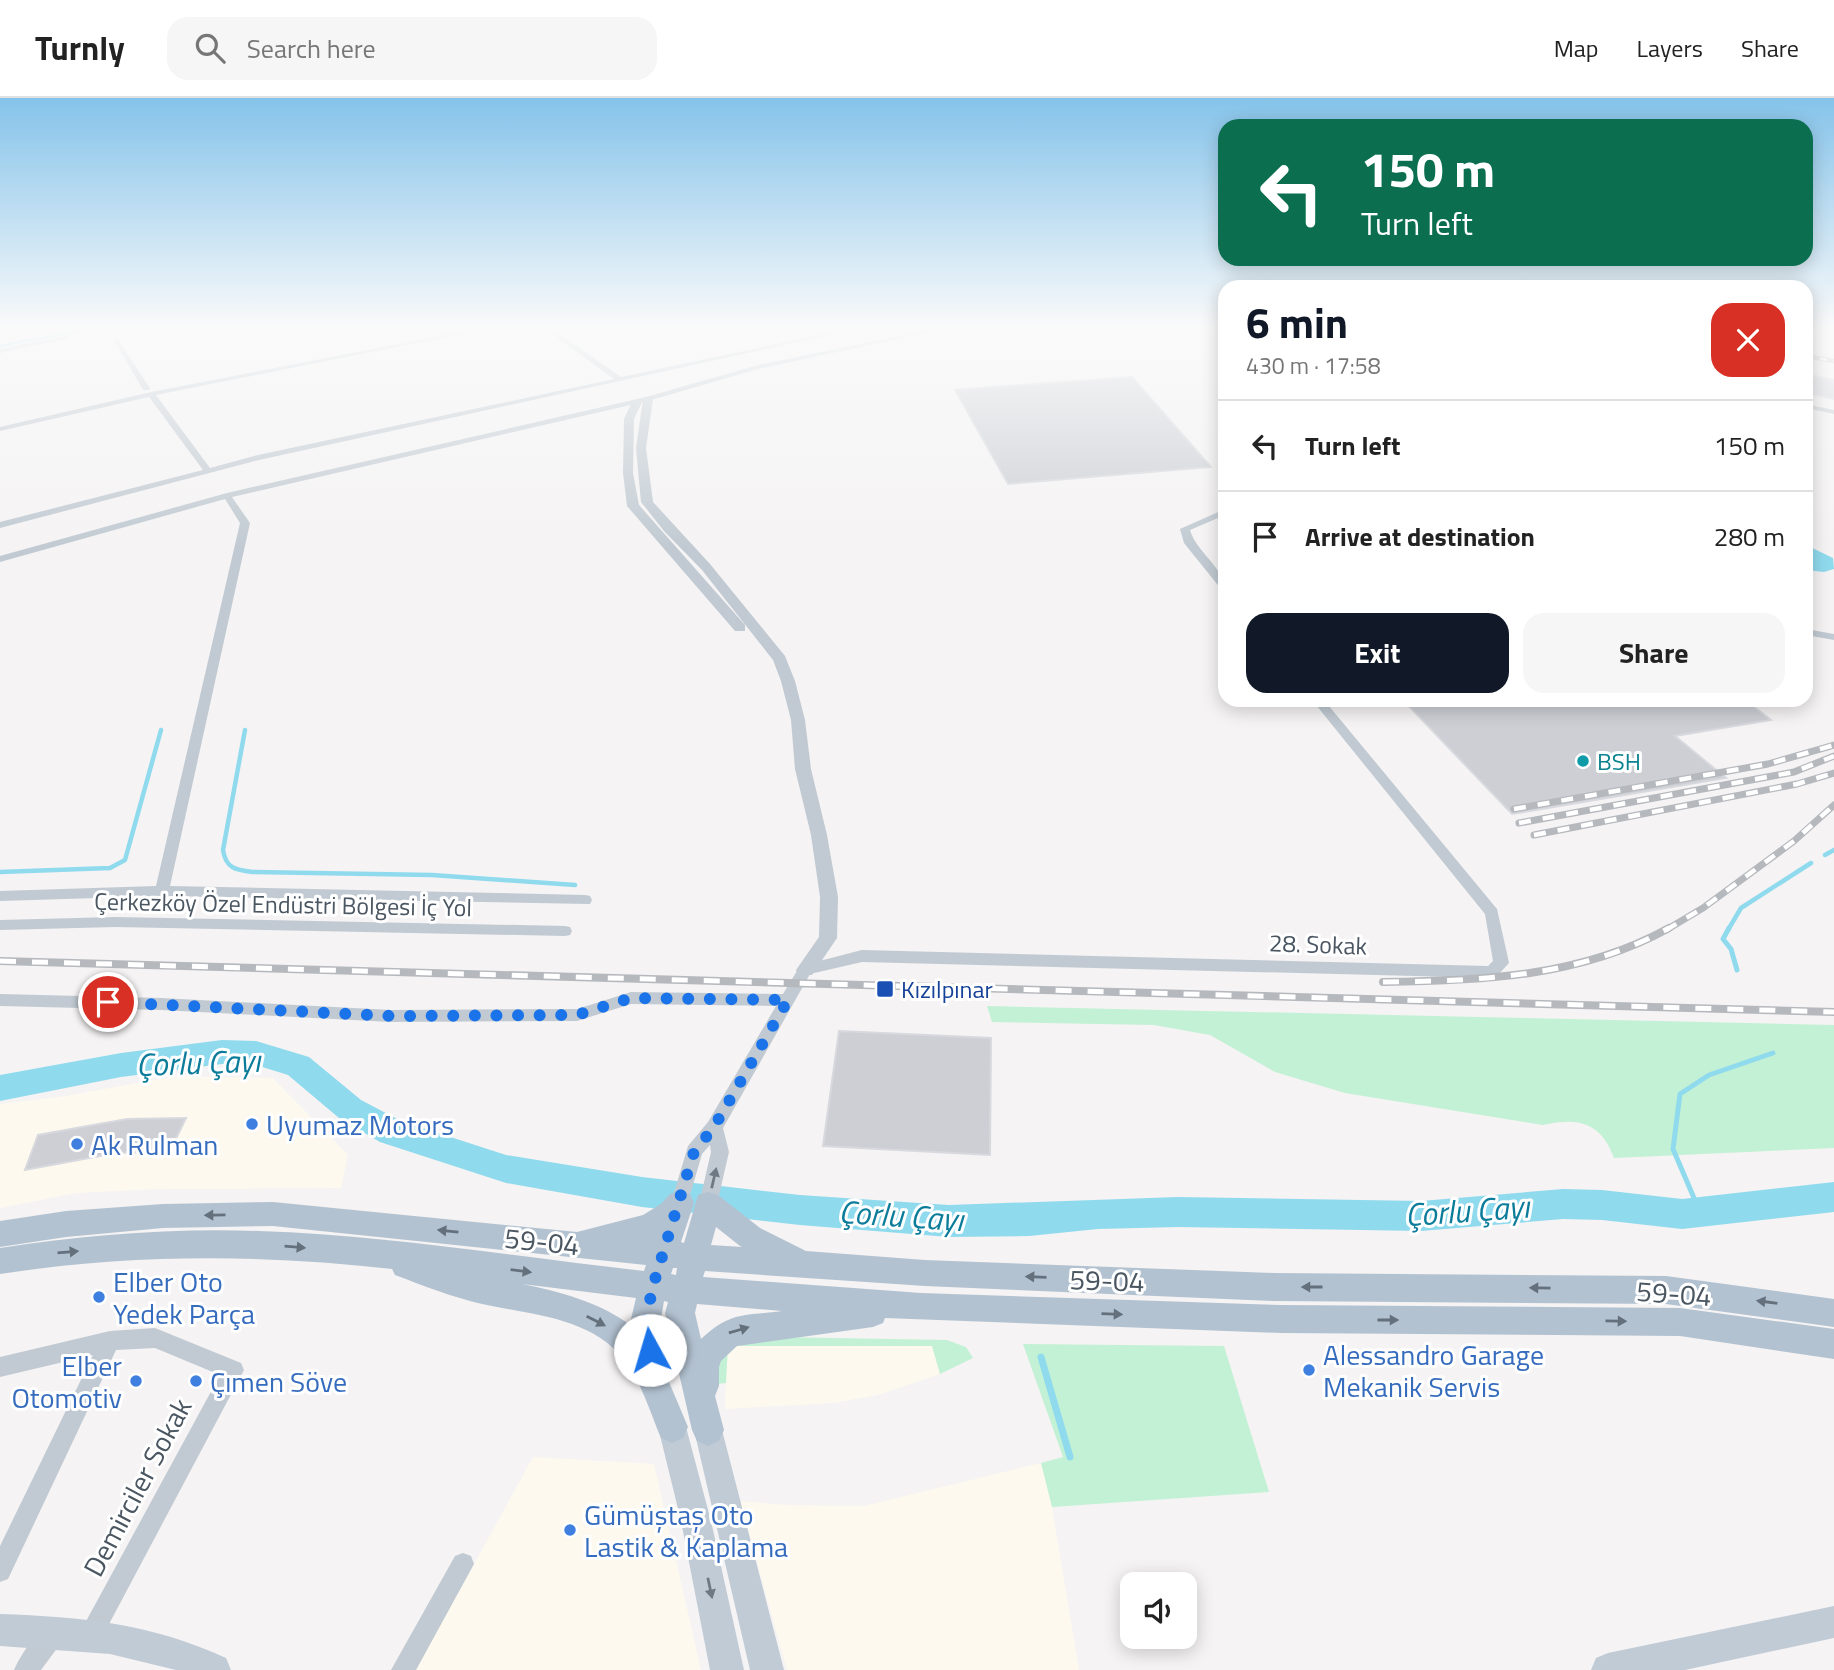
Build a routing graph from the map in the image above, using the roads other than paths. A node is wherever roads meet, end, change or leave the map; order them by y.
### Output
1 (96, 401) edge
2 (108, 401) edge
3 (157, 401) edge
4 (519, 401) edge
5 (636, 401) edge
6 (641, 401) edge
7 (1813, 408) edge
8 (1834, 412) edge
9 (0, 420) edge
10 (0, 429) edge
11 (208, 471) junction
12 (227, 496) junction
13 (1218, 515) edge
14 (0, 525) edge
15 (0, 559) edge
16 (1218, 578) edge
17 (1813, 633) edge
18 (1834, 637) edge
19 (1324, 707) edge
20 (162, 891) junction
21 (0, 896) edge
22 (585, 901) dead end
23 (0, 925) edge
24 (565, 931) dead end
25 (805, 970) junction
26 (0, 1000) edge
27 (788, 1000) junction
28 (714, 1127) junction
29 (680, 1203) junction
30 (708, 1204) junction
31 (0, 1234) edge
32 (575, 1245) junction
33 (367, 1253) junction
34 (663, 1254) junction
35 (696, 1257) junction
36 (0, 1261) edge
37 (803, 1264) junction
38 (653, 1286) junction
39 (687, 1290) junction
40 (921, 1307) junction
41 (1834, 1313) edge
42 (110, 1341) junction
43 (1834, 1343) edge
44 (0, 1367) edge
45 (672, 1427) junction
46 (708, 1430) junction
47 (463, 1564) dead end
48 (0, 1571) edge
49 (1834, 1622) edge
50 (0, 1630) edge
51 (55, 1632) junction
52 (92, 1633) junction
53 (1623, 1669) edge
54 (26, 1670) edge
55 (214, 1670) edge
56 (403, 1670) edge
57 (727, 1670) edge
58 (767, 1670) edge

1 - 9 street
2 - 10 street
3 - 11 street
4 - 11 street
5 - 12 street
6 - 25 street
7 - 8 street
11 - 14 street
12 - 15 street
12 - 20 street, Çerkezköy Özel Endüstri Bölgesi İç Yol
13 - 16 street
17 - 18 street
19 - 25 street, 28. Sokak
20 - 21 street, Çerkezköy Özel Endüstri Bölgesi İç Yol
20 - 22 street, Çerkezköy Özel Endüstri Bölgesi İç Yol
23 - 24 street, Çerkezköy Özel Endüstri Bölgesi İç Yol
25 - 27 street
26 - 27 street
27 - 28 street
28 - 29 street
30 -> 28 street
29 - 32 main road
29 - 34 main road
30 - 35 main road
30 - 37 main road
32 -> 31 main road, 59-04 / 59-04
32 - 34 main road, 59-04 / 59-04
36 -> 33 main road, 59-04
33 -> 38 main road, 59-04
33 -> 45 main road
34 - 35 main road, 59-04 / 59-04
34 - 38 main road
35 - 37 main road, 59-04 / 59-04
35 - 39 main road
41 -> 37 main road, 59-04 / 59-04
38 - 39 main road, 59-04
38 - 45 main road
39 - 40 main road, 59-04
39 - 46 main road
40 -> 43 main road, 59-04
46 -> 40 main road
42 - 44 street
42 - 48 street
42 - 52 street, Demirciler Sokak
45 -> 57 main road
46 - 58 main road
47 - 56 street
49 - 53 main road
50 - 51 main road
51 - 52 main road
51 - 54 street
52 - 55 main road

